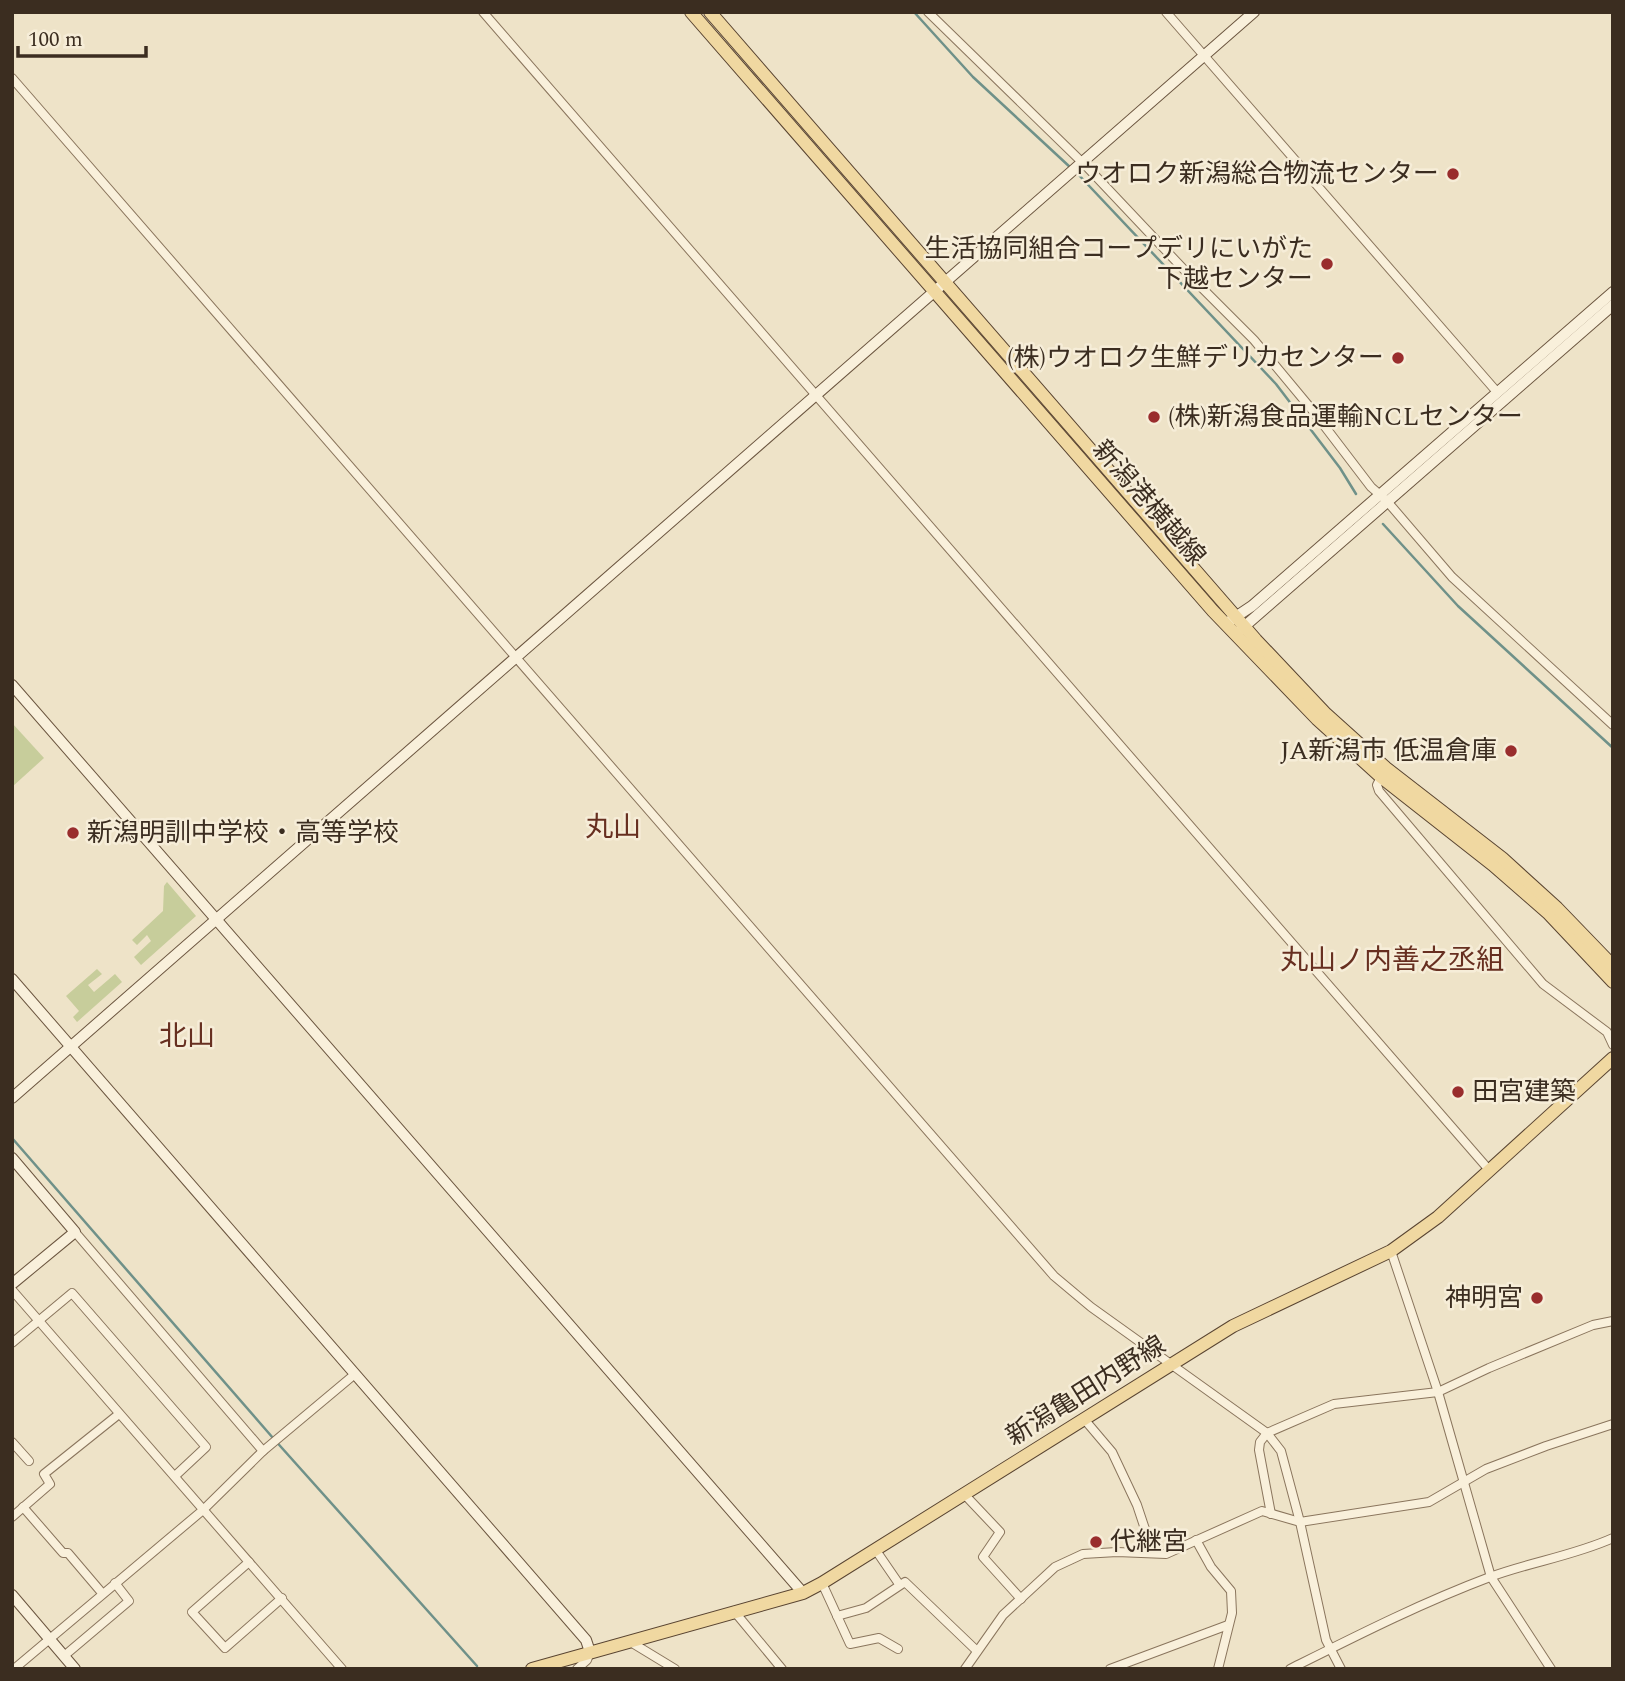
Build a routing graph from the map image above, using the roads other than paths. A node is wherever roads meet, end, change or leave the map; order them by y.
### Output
1 (483, 12) edge
2 (691, 12) edge
3 (710, 12) edge
4 (928, 12) edge
5 (1166, 12) edge
6 (1254, 12) edge
7 (1204, 55) junction
8 (12, 78) edge
9 (1082, 162) junction
10 (940, 288) junction
11 (1613, 292) edge
12 (1613, 305) edge
13 (1497, 392) junction
14 (817, 395) junction
15 (1383, 497) junction
16 (1235, 625) junction
17 (516, 656) junction
18 (12, 685) edge
19 (1613, 725) edge
20 (1381, 777) junction
21 (217, 920) junction
22 (1613, 965) edge
23 (12, 979) edge
24 (1613, 982) edge
25 (1613, 1045) edge
26 (72, 1047) junction
27 (1613, 1058) edge
28 (12, 1098) edge
29 (12, 1158) edge
30 (1490, 1171) junction
31 (75, 1232) junction
32 (1391, 1251) junction
33 (12, 1284) edge
34 (12, 1290) edge
35 (38, 1321) junction
36 (1613, 1321) edge
37 (12, 1343) edge
38 (1172, 1364) junction
39 (355, 1374) junction
40 (1438, 1392) junction
41 (119, 1414) junction
42 (1084, 1419) junction
43 (1613, 1424) edge
44 (1267, 1433) junction
45 (12, 1442) edge
46 (263, 1451) junction
47 (29, 1461) dead end
48 (174, 1476) junction
49 (1465, 1481) junction
50 (964, 1494) junction
51 (23, 1507) junction
52 (203, 1510) junction
53 (1271, 1514) junction
54 (12, 1517) edge
55 (1300, 1522) junction
56 (1613, 1538) edge
57 (1196, 1540) junction
58 (875, 1549) junction
59 (1153, 1553) junction
60 (249, 1562) junction
61 (1491, 1577) junction
62 (115, 1583) junction
63 (822, 1583) junction
64 (899, 1584) junction
65 (103, 1593) junction
66 (803, 1593) junction
67 (12, 1595) edge
68 (282, 1598) junction
69 (1021, 1599) junction
70 (734, 1611) junction
71 (837, 1616) junction
72 (1228, 1625) junction
73 (49, 1638) junction
74 (629, 1642) junction
75 (898, 1649) dead end
76 (1330, 1649) junction
77 (977, 1651) junction
78 (590, 1652) junction
79 (64, 1656) junction
80 (14, 1669) edge
81 (75, 1669) edge
82 (342, 1669) edge
83 (531, 1669) edge
84 (577, 1669) edge
85 (675, 1669) edge
86 (782, 1669) edge
87 (965, 1669) edge
88 (1110, 1669) edge
89 (1218, 1669) edge
90 (1290, 1669) edge
91 (1341, 1669) edge
92 (1550, 1669) edge

1 - 14 street
2 - 10 main road, 新潟港横越線
3 - 10 main road, 新潟港横越線
4 - 9 street
5 - 7 street
6 - 7 street
7 - 9 street
7 - 13 street
8 - 17 street
9 - 10 street
9 - 15 street
10 - 14 street
10 - 16 main road, 新潟港横越線
11 - 13 street
12 - 15 street
13 - 15 street
14 - 17 street
14 - 30 street
15 - 16 street
15 - 19 street
16 - 20 main road, 新潟港横越線
16 - 22 main road, 新潟港横越線
17 - 21 street
17 - 38 street
18 - 21 street
20 - 24 main road, 新潟港横越線
20 - 25 street
21 - 26 street
21 - 66 street
23 - 26 street
26 - 28 street
26 - 39 street
27 - 30 main road, 新潟亀田内野線
29 - 31 street
30 - 32 main road, 新潟亀田内野線
31 - 33 street
31 - 46 street
32 - 38 main road, 新潟亀田内野線
32 - 40 street
34 - 35 street
35 - 37 street
35 - 41 street
35 - 48 street
36 - 40 street
38 - 42 main road, 新潟亀田内野線
38 - 44 street
39 - 46 street
39 - 78 street
40 - 44 street
40 - 49 street
41 - 48 street
41 - 51 street
42 - 50 main road, 新潟亀田内野線
42 - 59 street
43 - 49 street
44 - 53 street
44 - 55 street
45 - 47 street
46 - 52 street
48 - 52 street
49 - 55 street
49 - 61 street
50 - 58 main road, 新潟亀田内野線
50 - 69 street
51 - 54 street
51 - 65 street
52 - 60 street
52 - 62 street
53 - 55 street
53 - 57 street
55 - 76 street
56 - 61 street
57 - 59 street
57 - 72 street
58 - 63 main road, 新潟亀田内野線
58 - 64 street
59 - 69 street
60 - 68 street
60 - 68 street
61 - 76 street
61 - 92 street
62 - 65 street
62 - 79 street
63 - 66 main road, 新潟亀田内野線
63 - 71 street
64 - 71 street
64 - 77 street
65 - 73 street
66 - 70 main road, 新潟亀田内野線
67 - 73 street
68 - 82 street
69 - 77 street
70 - 74 main road, 新潟亀田内野線
70 - 86 street
71 - 75 street
72 - 88 street
72 - 89 street
73 - 79 street
73 - 80 street
74 - 78 main road, 新潟亀田内野線
74 - 85 street
76 - 90 street
76 - 91 street
77 - 87 street
78 - 83 main road, 新潟亀田内野線
78 - 84 street
79 - 81 street

